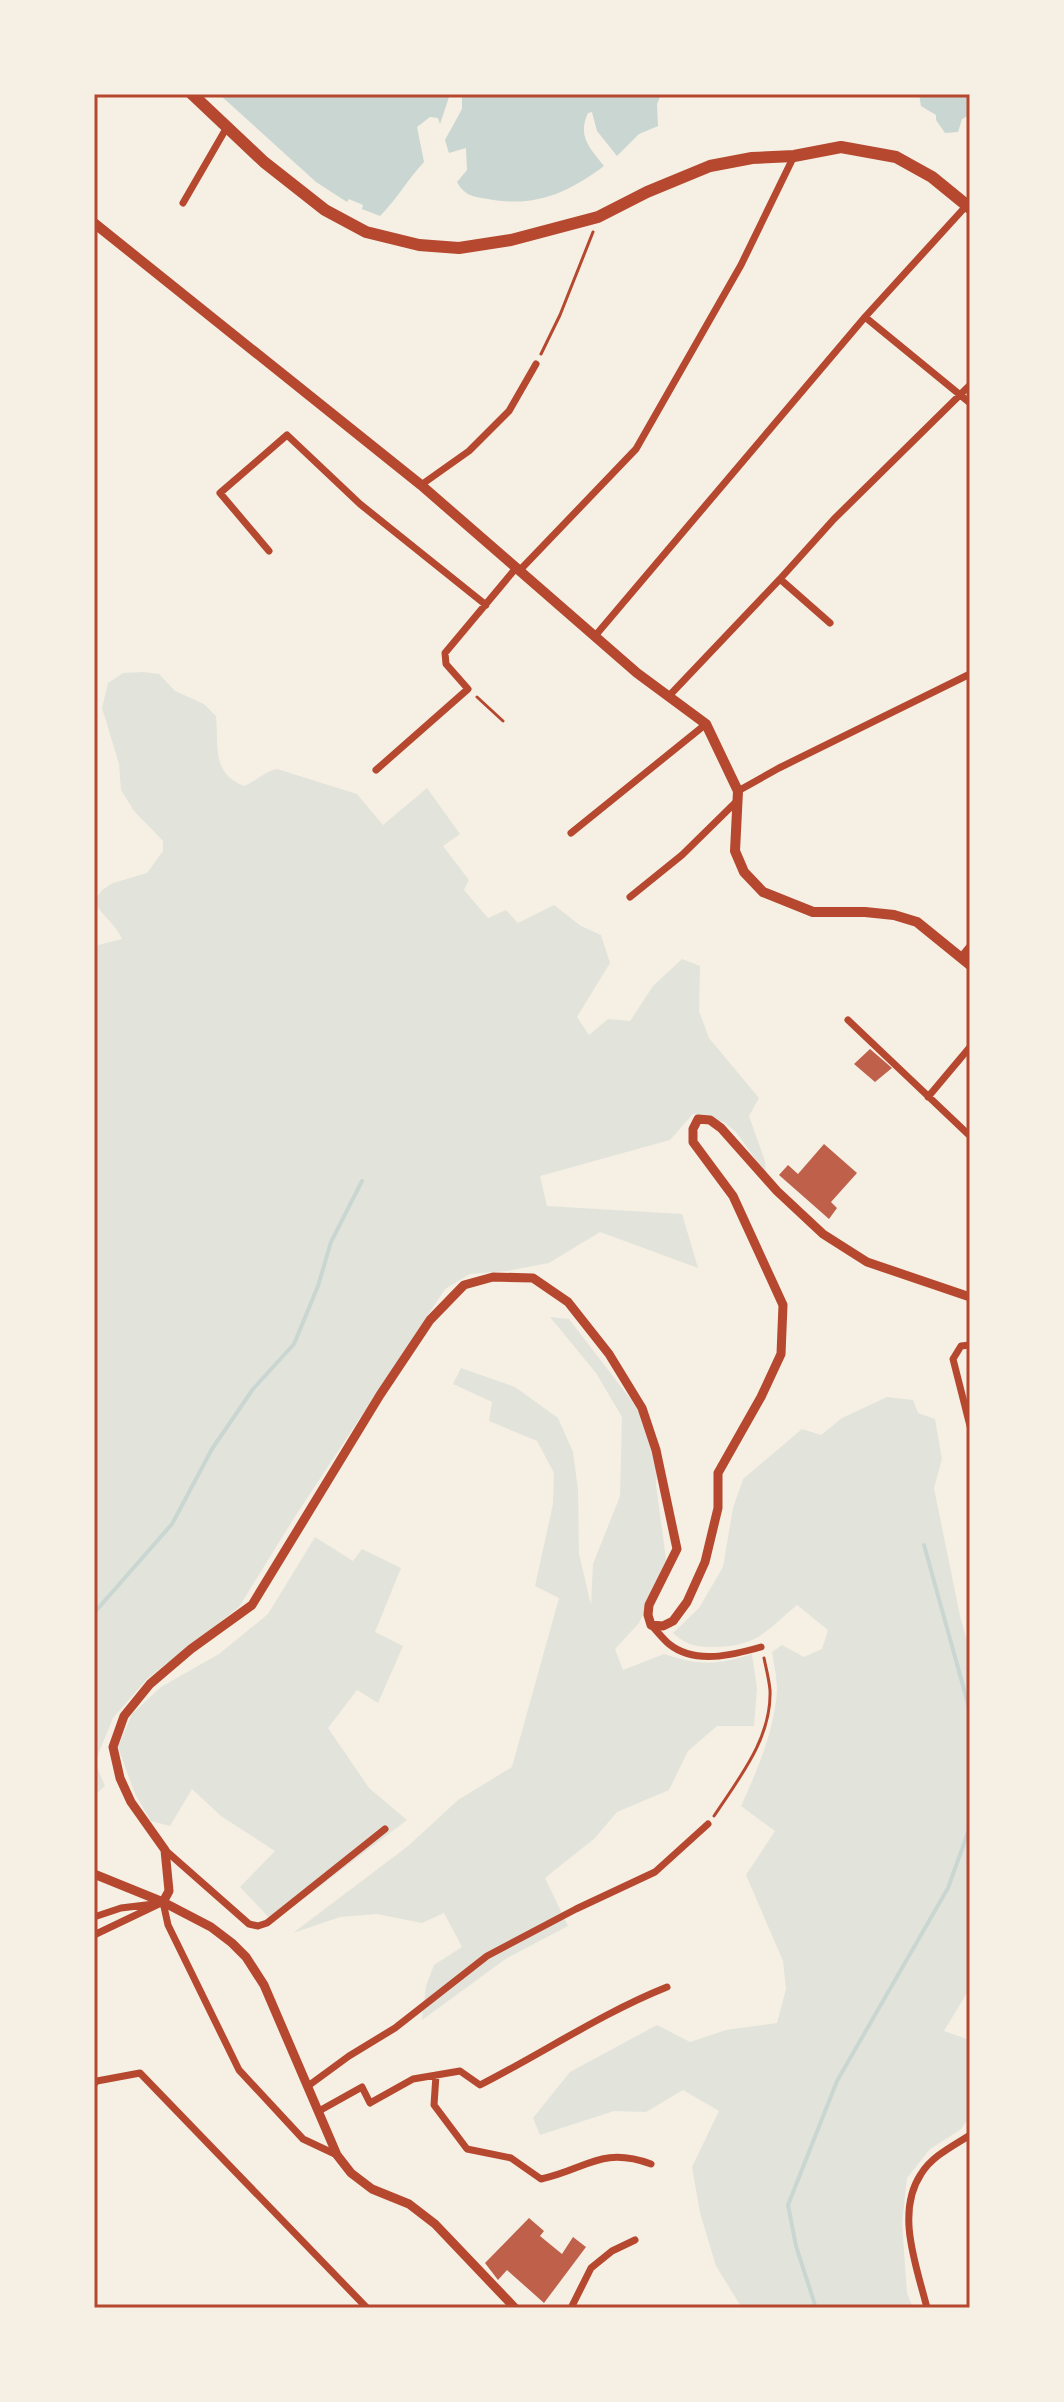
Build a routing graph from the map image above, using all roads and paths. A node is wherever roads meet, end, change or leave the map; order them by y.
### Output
1 (192, 94) edge
2 (228, 126) junction
3 (794, 156) junction
4 (183, 203) dead end
5 (969, 207) edge
6 (598, 217) junction
7 (95, 226) edge
8 (865, 317) junction
9 (536, 364) joint
10 (970, 385) edge
11 (960, 394) junction
12 (970, 403) edge
13 (421, 485) junction
14 (269, 551) dead end
15 (518, 569) junction
16 (780, 579) junction
17 (486, 605) junction
18 (830, 623) dead end
19 (595, 636) junction
20 (970, 674) edge
21 (468, 689) junction
22 (668, 697) junction
23 (503, 721) dead end
24 (706, 724) junction
25 (376, 770) dead end
26 (738, 795) junction
27 (571, 833) dead end
28 (630, 897) dead end
29 (970, 946) edge
30 (961, 957) junction
31 (970, 965) edge
32 (848, 1020) dead end
33 (970, 1047) edge
34 (928, 1097) junction
35 (970, 1136) edge
36 (970, 1297) edge
37 (970, 1345) edge
38 (970, 1426) edge
39 (651, 1625) junction
40 (761, 1647) joint
41 (708, 1824) joint
42 (385, 1829) dead end
43 (165, 1850) junction
44 (94, 1874) edge
45 (163, 1902) junction
46 (94, 1917) edge
47 (94, 1935) edge
48 (667, 1987) dead end
49 (436, 2075) junction
50 (94, 2084) edge
51 (308, 2086) junction
52 (319, 2111) junction
53 (970, 2135) edge
54 (337, 2155) junction
55 (651, 2164) dead end
56 (635, 2240) dead end
57 (367, 2308) edge
58 (515, 2308) edge
59 (571, 2308) edge
60 (927, 2308) edge

1 - 2 main road
2 - 4 street
2 - 6 main road
3 - 5 main road
3 - 6 main road
3 - 15 street
5 - 8 street
6 - 9 path
7 - 13 main road
8 - 11 street
8 - 19 street
9 - 13 street
10 - 11 street
11 - 12 street
11 - 16 street
13 - 15 main road
14 - 17 street
15 - 17 street
15 - 19 main road
16 - 18 street
16 - 22 street
17 - 21 street
19 - 22 main road
20 - 26 street
21 - 23 path
21 - 25 street
22 - 24 main road
24 - 26 main road
24 - 27 street
26 - 28 street
26 - 30 main road
29 - 30 street
30 - 31 main road
32 - 34 street
33 - 34 street
34 - 35 street
36 - 39 street
37 - 38 street
39 - 40 street
39 - 43 street
40 - 41 path
41 - 51 street
42 - 43 street
43 - 45 street
44 - 45 street
45 - 46 street
45 - 47 street
45 - 51 street
45 - 54 street
48 - 49 street
49 - 52 street
49 - 55 street
50 - 57 street
51 - 52 street
52 - 54 street
53 - 60 street
54 - 58 street
56 - 59 street

